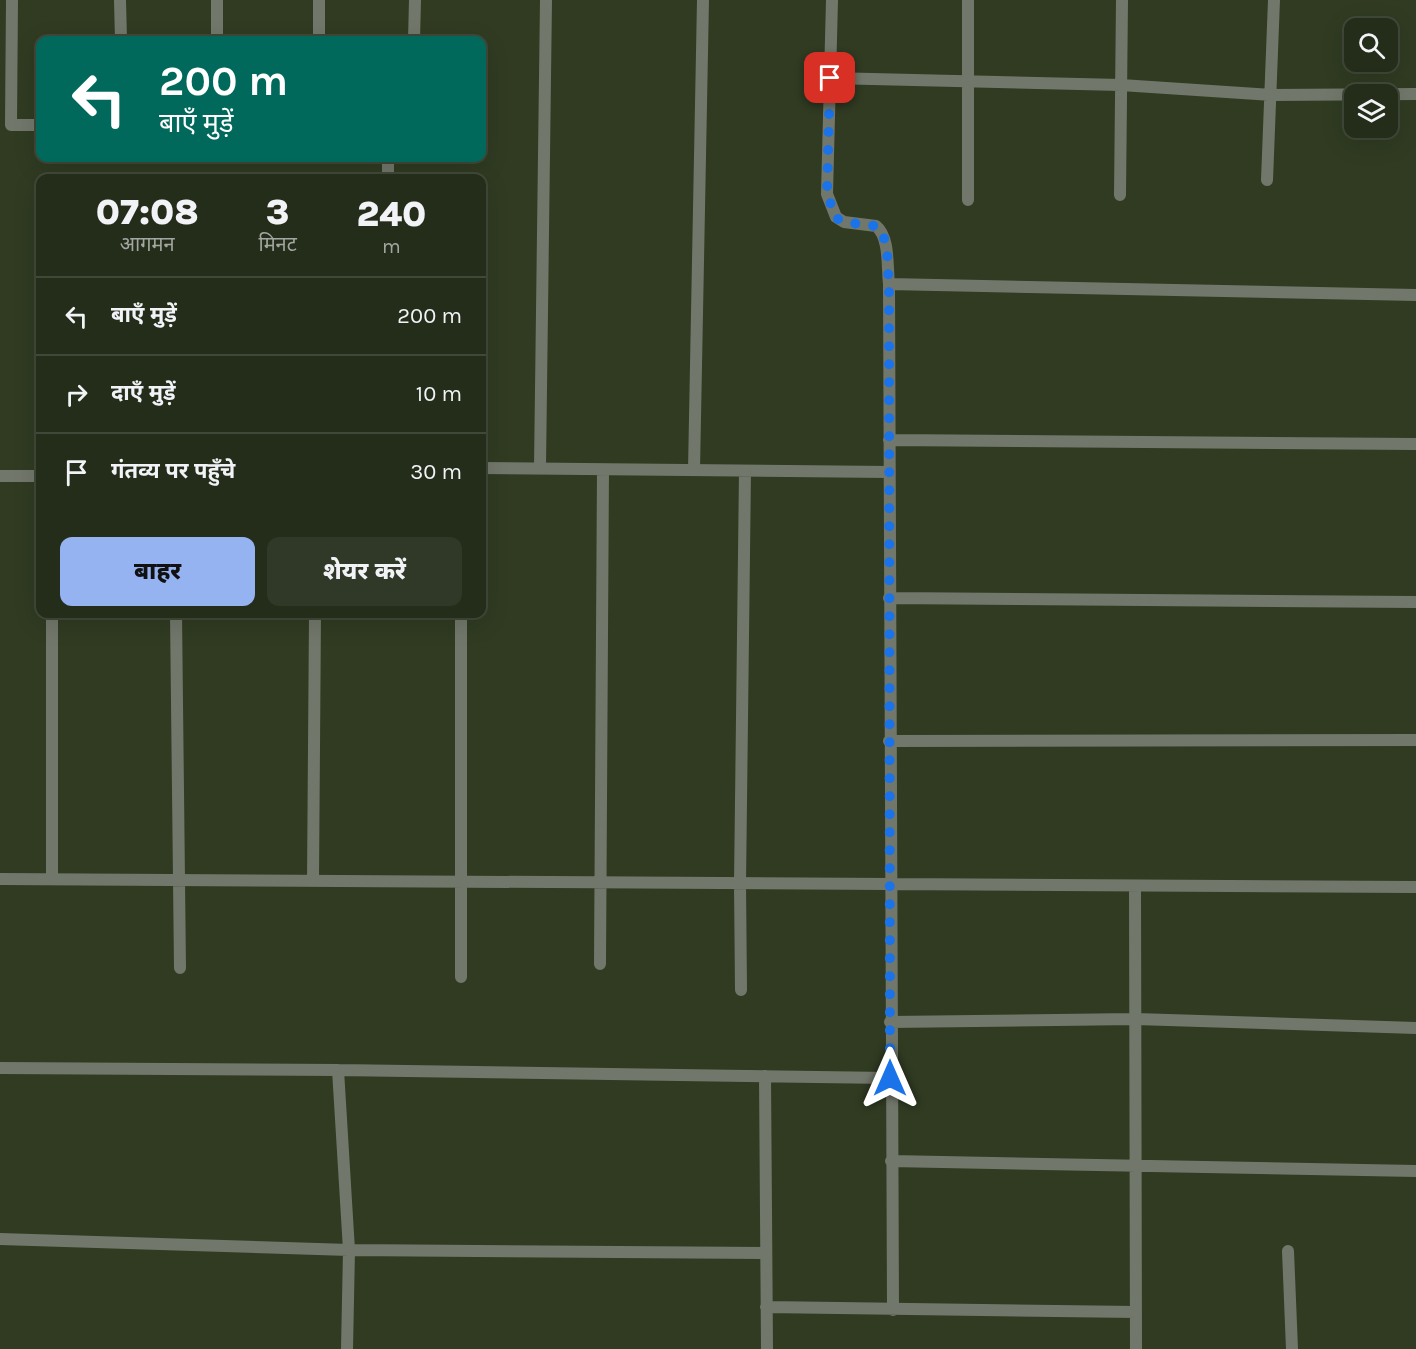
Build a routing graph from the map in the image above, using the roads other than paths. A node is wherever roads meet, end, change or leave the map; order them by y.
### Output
1 (12, 0) edge
2 (120, 0) edge
3 (217, 0) edge
4 (319, 0) edge
5 (415, 0) edge
6 (546, 0) edge
7 (703, 0) edge
8 (832, 0) edge
9 (968, 0) edge
10 (1122, 0) edge
11 (1274, 0) edge
12 (121, 36) edge
13 (217, 36) edge
14 (319, 36) edge
15 (414, 36) edge
16 (830, 78) junction
17 (968, 81) junction
18 (1121, 85) junction
19 (1416, 94) edge
20 (1272, 95) junction
21 (5, 125) edge
22 (36, 125) edge
23 (1267, 180) dead end
24 (1120, 195) dead end
25 (968, 200) dead end
26 (889, 284) junction
27 (1416, 295) edge
28 (889, 440) junction
29 (1416, 444) edge
30 (540, 467) junction
31 (486, 468) edge
32 (603, 470) junction
33 (694, 470) junction
34 (745, 471) junction
35 (889, 472) junction
36 (0, 476) edge
37 (36, 476) edge
38 (889, 598) junction
39 (1416, 602) edge
40 (52, 618) edge
41 (176, 618) edge
42 (315, 618) edge
43 (461, 618) edge
44 (1416, 740) edge
45 (889, 741) junction
46 (0, 879) edge
47 (52, 879) junction
48 (177, 880) junction
49 (313, 881) junction
50 (462, 882) junction
51 (601, 883) junction
52 (740, 884) junction
53 (890, 885) junction
54 (1135, 886) junction
55 (1416, 887) edge
56 (600, 964) dead end
57 (180, 968) dead end
58 (461, 977) dead end
59 (741, 990) dead end
60 (1136, 1019) junction
61 (890, 1022) junction
62 (1416, 1028) edge
63 (0, 1068) edge
64 (338, 1070) junction
65 (765, 1076) junction
66 (890, 1078) junction
67 (891, 1161) junction
68 (1136, 1165) junction
69 (1416, 1172) edge
70 (0, 1239) edge
71 (349, 1250) junction
72 (1288, 1251) dead end
73 (766, 1253) junction
74 (766, 1307) junction
75 (892, 1310) junction
76 (1136, 1312) junction
77 (346, 1349) edge
78 (766, 1349) edge
79 (1136, 1349) edge
80 (1292, 1349) edge

1 - 21 street
2 - 12 street
3 - 13 street
4 - 14 street
5 - 15 street
6 - 30 street
7 - 33 street
8 - 16 street
9 - 17 street
10 - 18 street
11 - 20 street
16 - 17 street
16 - 26 street
17 - 18 street
17 - 25 street
18 - 20 street
18 - 24 street
19 - 20 street
20 - 23 street
21 - 22 street
26 - 27 street
26 - 28 street
28 - 29 street
28 - 35 street
30 - 31 street
30 - 32 street
32 - 33 street
32 - 51 street
33 - 34 street
34 - 35 street
34 - 52 street
35 - 38 street
36 - 37 street
38 - 39 street
38 - 45 street
40 - 47 street
41 - 48 street
42 - 49 street
43 - 50 street
44 - 45 street
45 - 53 street
46 - 47 street
47 - 48 street
48 - 49 street
48 - 57 street
49 - 50 street
50 - 51 street
50 - 58 street
51 - 52 street
51 - 56 street
52 - 53 street
52 - 59 street
53 - 54 street
53 - 61 street
54 - 55 street
54 - 60 street
60 - 61 street
60 - 62 street
60 - 68 street
61 - 66 street
63 - 64 street
64 - 65 street
64 - 71 street
65 - 66 street
65 - 73 street
66 - 67 street
67 - 68 street
67 - 75 street
68 - 69 street
68 - 76 street
70 - 71 street
71 - 73 street
71 - 77 street
72 - 80 street
73 - 74 street
74 - 75 street
74 - 78 street
75 - 76 street
76 - 79 street

